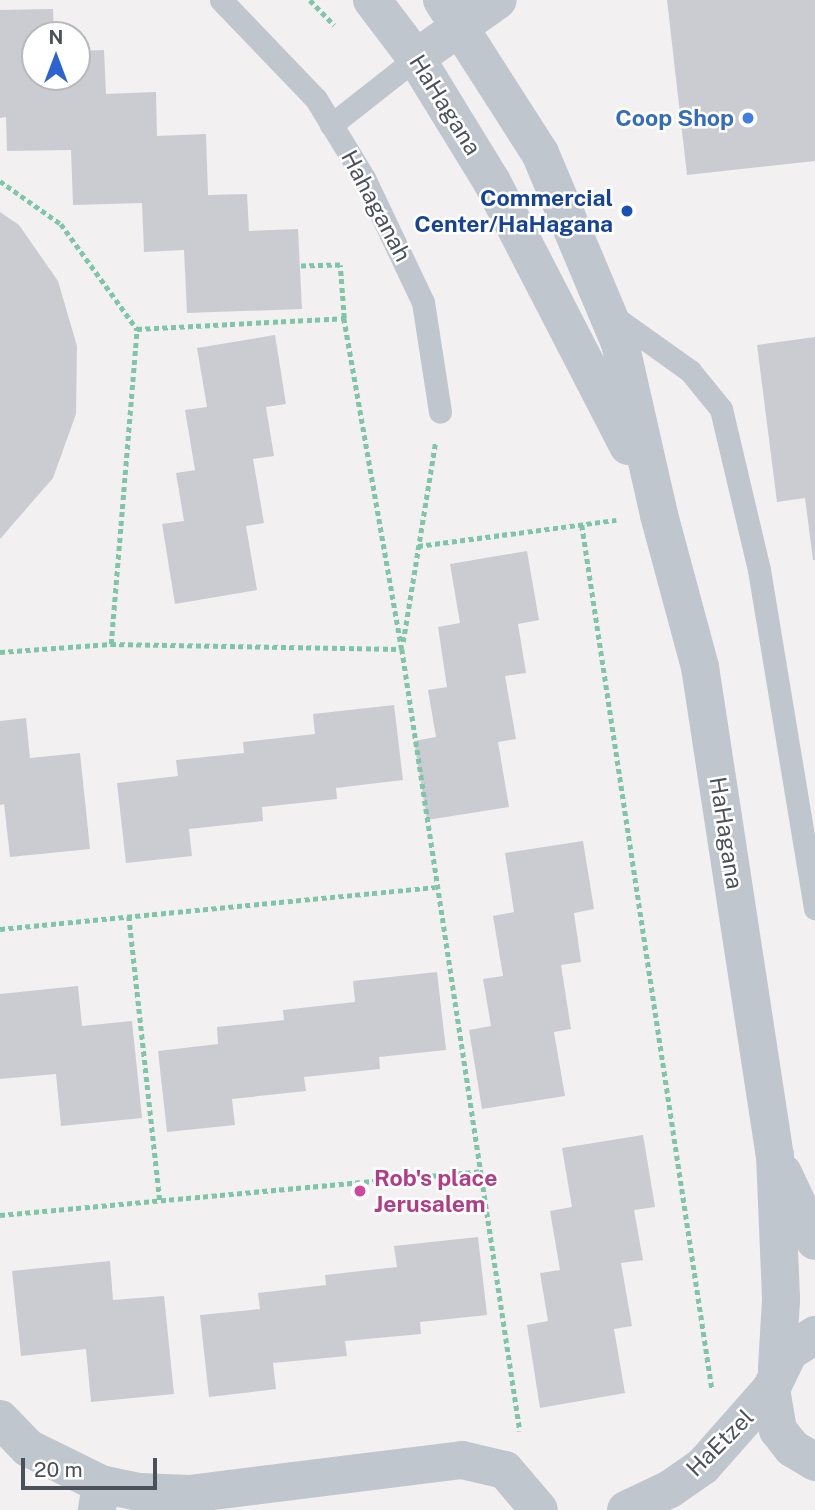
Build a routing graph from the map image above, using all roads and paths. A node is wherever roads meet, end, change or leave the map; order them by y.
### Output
1 (221, 0) edge
2 (310, 0) edge
3 (372, 0) edge
4 (498, 0) edge
5 (452, 14) edge
6 (416, 58) junction
7 (384, 83) junction
8 (331, 125) junction
9 (0, 181) edge
10 (300, 266) dead end
11 (607, 312) junction
12 (344, 318) junction
13 (136, 329) junction
14 (440, 412) joint
15 (659, 515) junction
16 (418, 546) junction
17 (111, 644) junction
18 (402, 649) junction
19 (0, 652) edge
20 (435, 887) junction
21 (815, 908) edge
22 (130, 916) junction
23 (0, 929) edge
24 (775, 1155) junction
25 (481, 1171) junction
26 (160, 1201) junction
27 (0, 1215) edge
28 (815, 1241) edge
29 (815, 1335) edge
30 (774, 1379) junction
31 (713, 1392) dead end
32 (0, 1419) edge
33 (815, 1462) edge
34 (505, 1470) junction
35 (99, 1497) edge
36 (539, 1510) edge
37 (626, 1510) edge

1 - 8 lane, Hahaganah
2 - 7 path
3 - 6 street, HaHagana
4 - 5 street
5 - 6 street
5 - 11 street, HaHagana
6 - 7 lane
6 - 15 street, HaHagana
7 - 8 lane
8 - 14 lane, Hahaganah
9 - 13 path
10 - 12 path
11 - 15 street, HaHagana
11 - 21 lane
12 - 13 path
12 - 18 path
13 - 17 path
14 - 16 path
15 - 24 street, HaHagana
16 - 18 path
16 - 31 path
17 - 18 path
17 - 19 path
18 - 20 path
20 - 22 path
20 - 25 path
22 - 23 path
22 - 26 path
24 - 28 street, HaHagana
24 - 30 street, HaHagana
25 - 26 path
25 - 34 path
26 - 27 path
29 - 30 street, HaEtzel
30 - 33 street, HaHagana
30 - 37 street, HaEtzel
32 - 35 street
34 - 35 street
34 - 36 street

